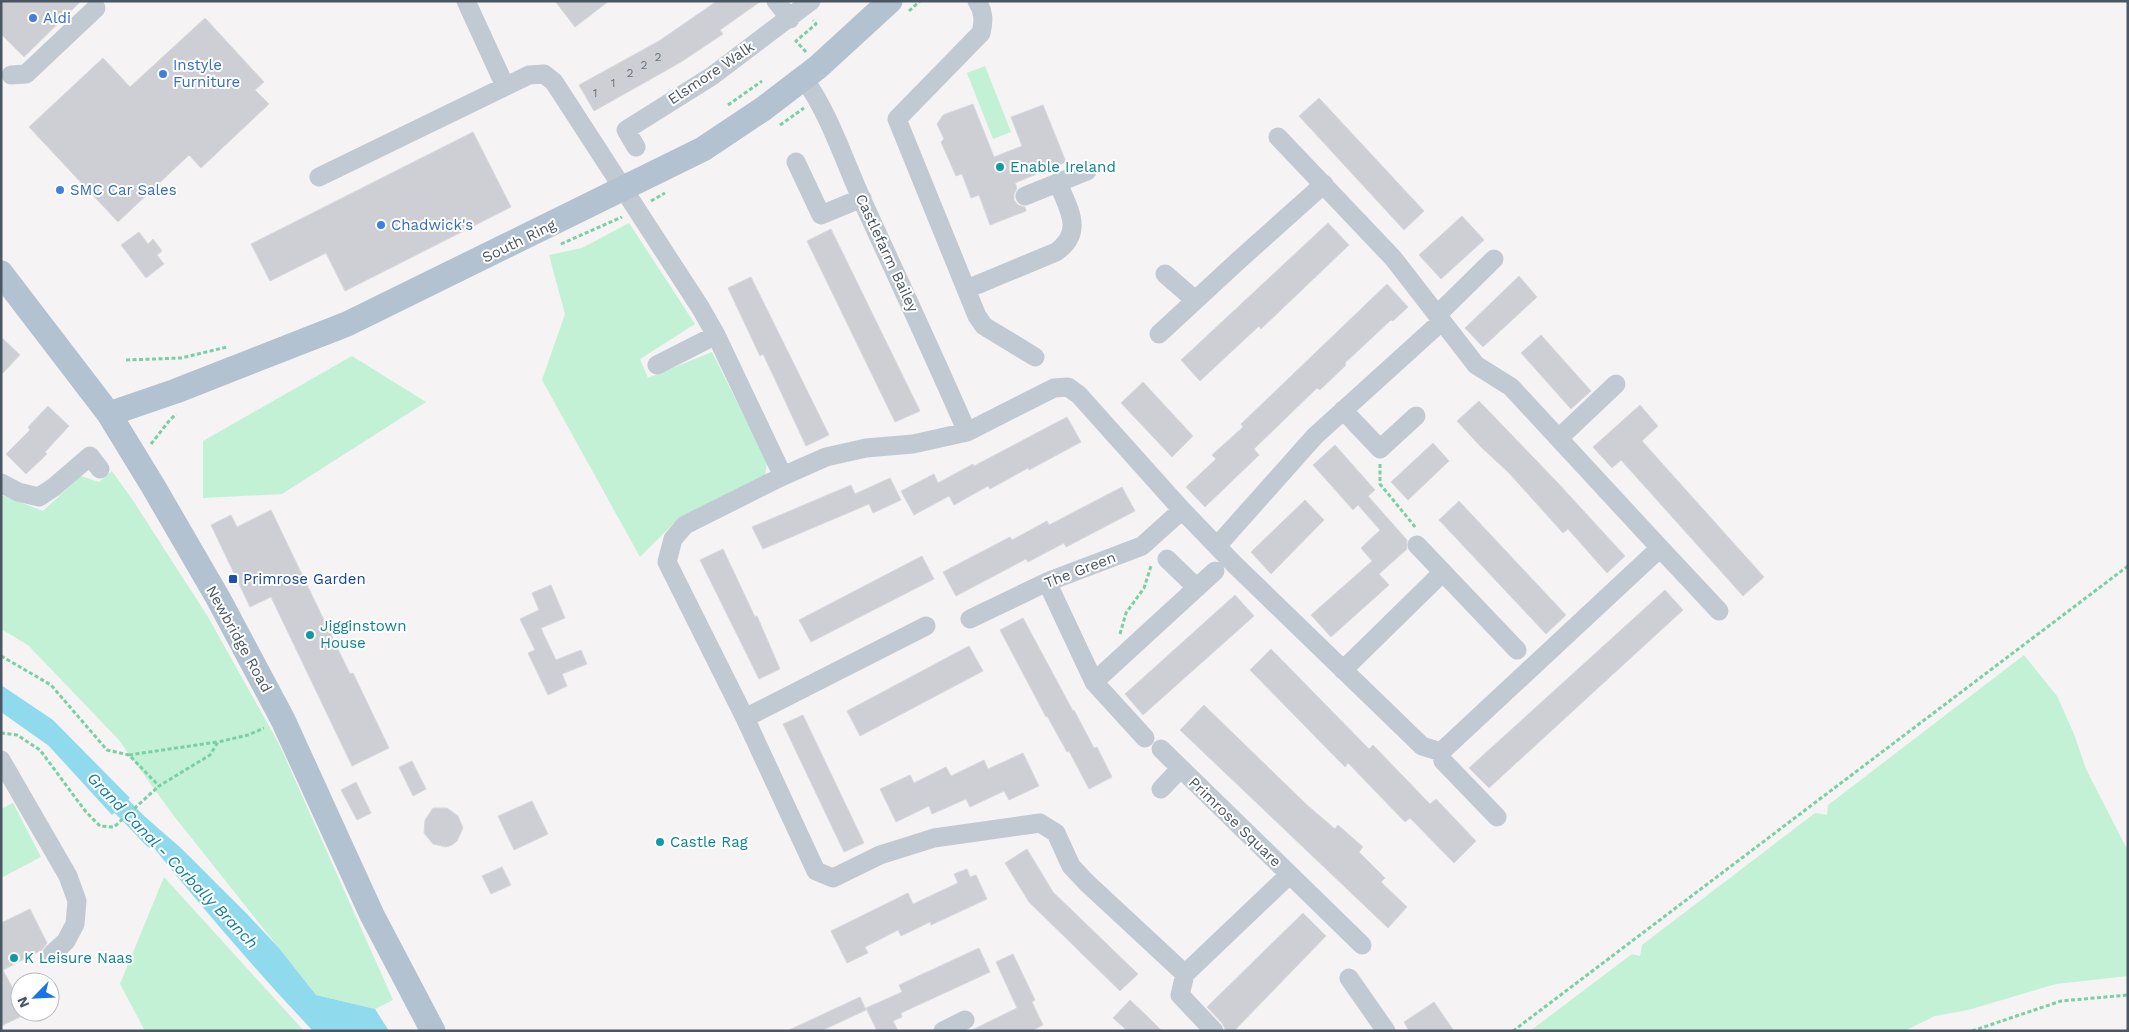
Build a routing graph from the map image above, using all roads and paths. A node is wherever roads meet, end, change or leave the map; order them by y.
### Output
1 (466, 1) edge
2 (776, 1) edge
3 (890, 1) edge
4 (977, 1) edge
5 (96, 8) dead end
6 (801, 9) edge
7 (809, 60) junction
8 (5, 75) edge
9 (764, 80) dead end
10 (505, 86) junction
11 (723, 108) dead end
12 (1278, 137) dead end
13 (636, 147) dead end
14 (796, 162) dead end
15 (1087, 171) dead end
16 (319, 177) dead end
17 (1058, 183) junction
18 (1324, 184) junction
19 (626, 189) junction
20 (1025, 196) dead end
21 (862, 198) junction
22 (1494, 259) dead end
23 (1, 273) edge
24 (1165, 274) dead end
25 (966, 289) junction
26 (1195, 300) junction
27 (1440, 318) junction
28 (1159, 334) dead end
29 (716, 335) junction
30 (1035, 357) dead end
31 (657, 365) dead end
32 (1616, 384) dead end
33 (1343, 410) junction
34 (109, 414) junction
35 (1416, 416) dead end
36 (967, 432) junction
37 (1559, 438) junction
38 (1380, 449) junction
39 (100, 469) dead end
40 (784, 476) junction
41 (1, 483) edge
42 (1182, 510) junction
43 (1417, 545) joint
44 (1217, 546) junction
45 (1660, 548) junction
46 (1161, 560) joint
47 (2128, 566) edge
48 (1215, 571) dead end
49 (1443, 572) junction
50 (1047, 582) junction
51 (1197, 588) junction
52 (1719, 611) dead end
53 (970, 619) dead end
54 (926, 626) dead end
55 (1516, 650) dead end
56 (1, 656) edge
57 (1121, 657) junction
58 (1343, 670) junction
59 (1094, 682) junction
60 (745, 718) junction
61 (283, 720) junction
62 (1, 733) edge
63 (1145, 738) dead end
64 (218, 742) junction
65 (1161, 750) dead end
66 (1441, 752) junction
67 (129, 755) junction
68 (1, 760) edge
69 (1180, 769) junction
70 (159, 786) junction
71 (1160, 790) dead end
72 (1497, 817) dead end
73 (1289, 875) junction
74 (1362, 945) dead end
75 (52, 954) dead end
76 (1185, 974) junction
77 (1349, 978) dead end
78 (2128, 995) edge
79 (965, 1020) dead end
80 (433, 1031) edge
81 (943, 1031) edge
82 (1214, 1031) edge
83 (1386, 1031) edge
84 (1513, 1031) edge
85 (1972, 1031) edge

1 - 10 street
2 - 6 street
3 - 7 main road, South Ring
4 - 25 street
5 - 8 street
6 - 7 path
6 - 13 street, Elsmore Walk
7 - 19 main road, South Ring
7 - 21 street, Castlefarm Bailey
9 - 11 path
10 - 16 street
10 - 19 street
12 - 18 street
14 - 21 street
15 - 17 street
17 - 20 street
17 - 25 street
18 - 26 street
18 - 27 street
19 - 29 street
19 - 34 main road, South Ring
21 - 36 street, Castlefarm Bailey
22 - 27 street
23 - 34 main road, Newbridge Road
24 - 26 street
25 - 30 street
26 - 28 street
27 - 33 street
27 - 37 street
29 - 31 street
29 - 40 street
32 - 37 street
33 - 38 street
33 - 44 street
34 - 61 main road, Newbridge Road
35 - 38 street
36 - 40 street
36 - 42 street
37 - 45 street
38 - 43 path
39 - 41 street
40 - 60 street
42 - 44 street
42 - 50 street, The Green
43 - 49 street
44 - 58 street
45 - 52 street
45 - 66 street
46 - 51 street
46 - 57 path
47 - 84 path
48 - 51 street
49 - 55 street
49 - 58 street
50 - 53 street, The Green
50 - 59 street
51 - 57 street
54 - 60 street
56 - 67 path
57 - 59 street
58 - 66 street
59 - 63 street
60 - 76 street
61 - 64 path
61 - 80 main road, Newbridge Road
62 - 70 path
64 - 67 path
64 - 70 path
65 - 69 street, Primrose Square
66 - 72 street
67 - 70 path
68 - 75 street
69 - 71 street, Primrose Square
69 - 73 street, Primrose Square
73 - 74 street, Primrose Square
73 - 76 street, Primrose Square
76 - 82 street
77 - 83 street
78 - 85 path
79 - 81 street

